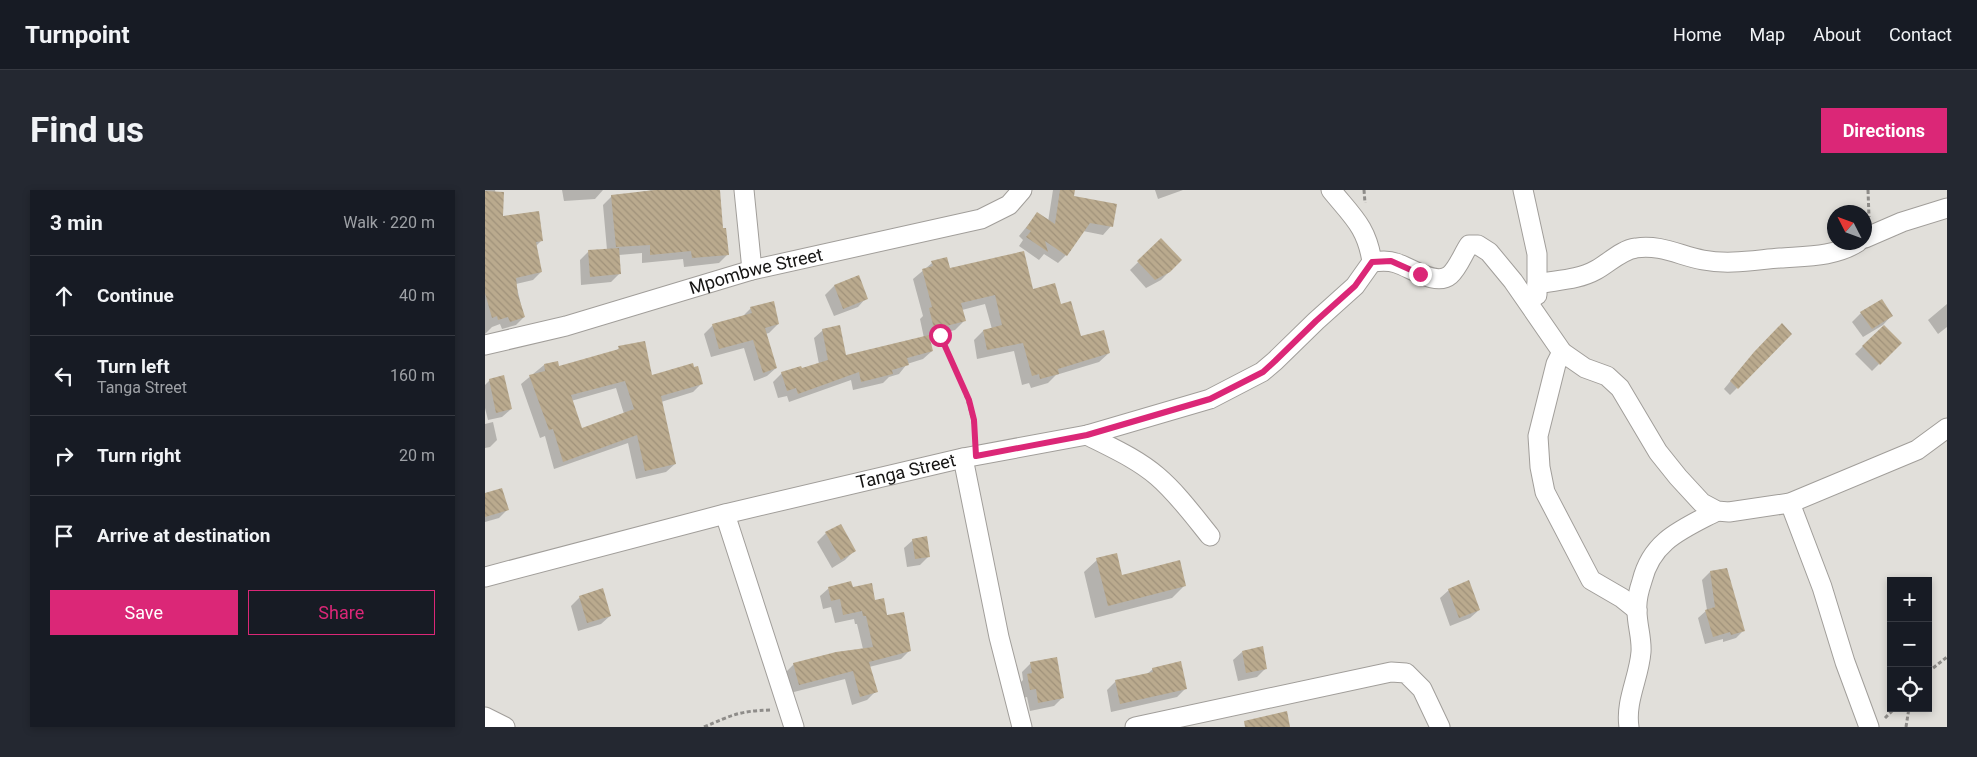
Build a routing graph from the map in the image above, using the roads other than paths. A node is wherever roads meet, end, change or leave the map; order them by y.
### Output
1 (744, 190) edge
2 (1022, 190) edge
3 (1331, 190) edge
4 (1523, 190) edge
5 (1947, 208) edge
6 (1872, 235) edge
7 (1841, 250) edge
8 (1372, 262) junction
9 (752, 270) junction
10 (1537, 284) junction
11 (1538, 319) junction
12 (485, 345) edge
13 (1562, 352) junction
14 (1947, 428) edge
15 (1087, 435) junction
16 (969, 457) junction
17 (1790, 503) junction
18 (1717, 511) junction
19 (725, 514) junction
20 (1210, 536) dead end
21 (485, 577) edge
22 (1637, 610) junction
23 (485, 717) edge
24 (791, 719) edge
25 (505, 727) edge
26 (1023, 727) edge
27 (1135, 727) edge
28 (1440, 727) edge
29 (1629, 727) edge
30 (1869, 727) edge

1 - 9 street
2 - 9 street, Mpombwe Street
3 - 8 street
4 - 10 street
5 - 6 street
7 - 10 street
8 - 11 street
8 - 15 street, Tanga Street
9 - 12 street, Mpombwe Street
10 - 11 street
11 - 13 street
13 - 18 street
13 - 22 street
14 - 17 street
15 - 16 street, Tanga Street
15 - 20 street
16 - 19 street, Tanga Street
16 - 26 street
17 - 18 street
17 - 30 street
18 - 22 street
19 - 21 street, Tanga Street
19 - 24 street
22 - 29 street
23 - 25 street
27 - 28 street

